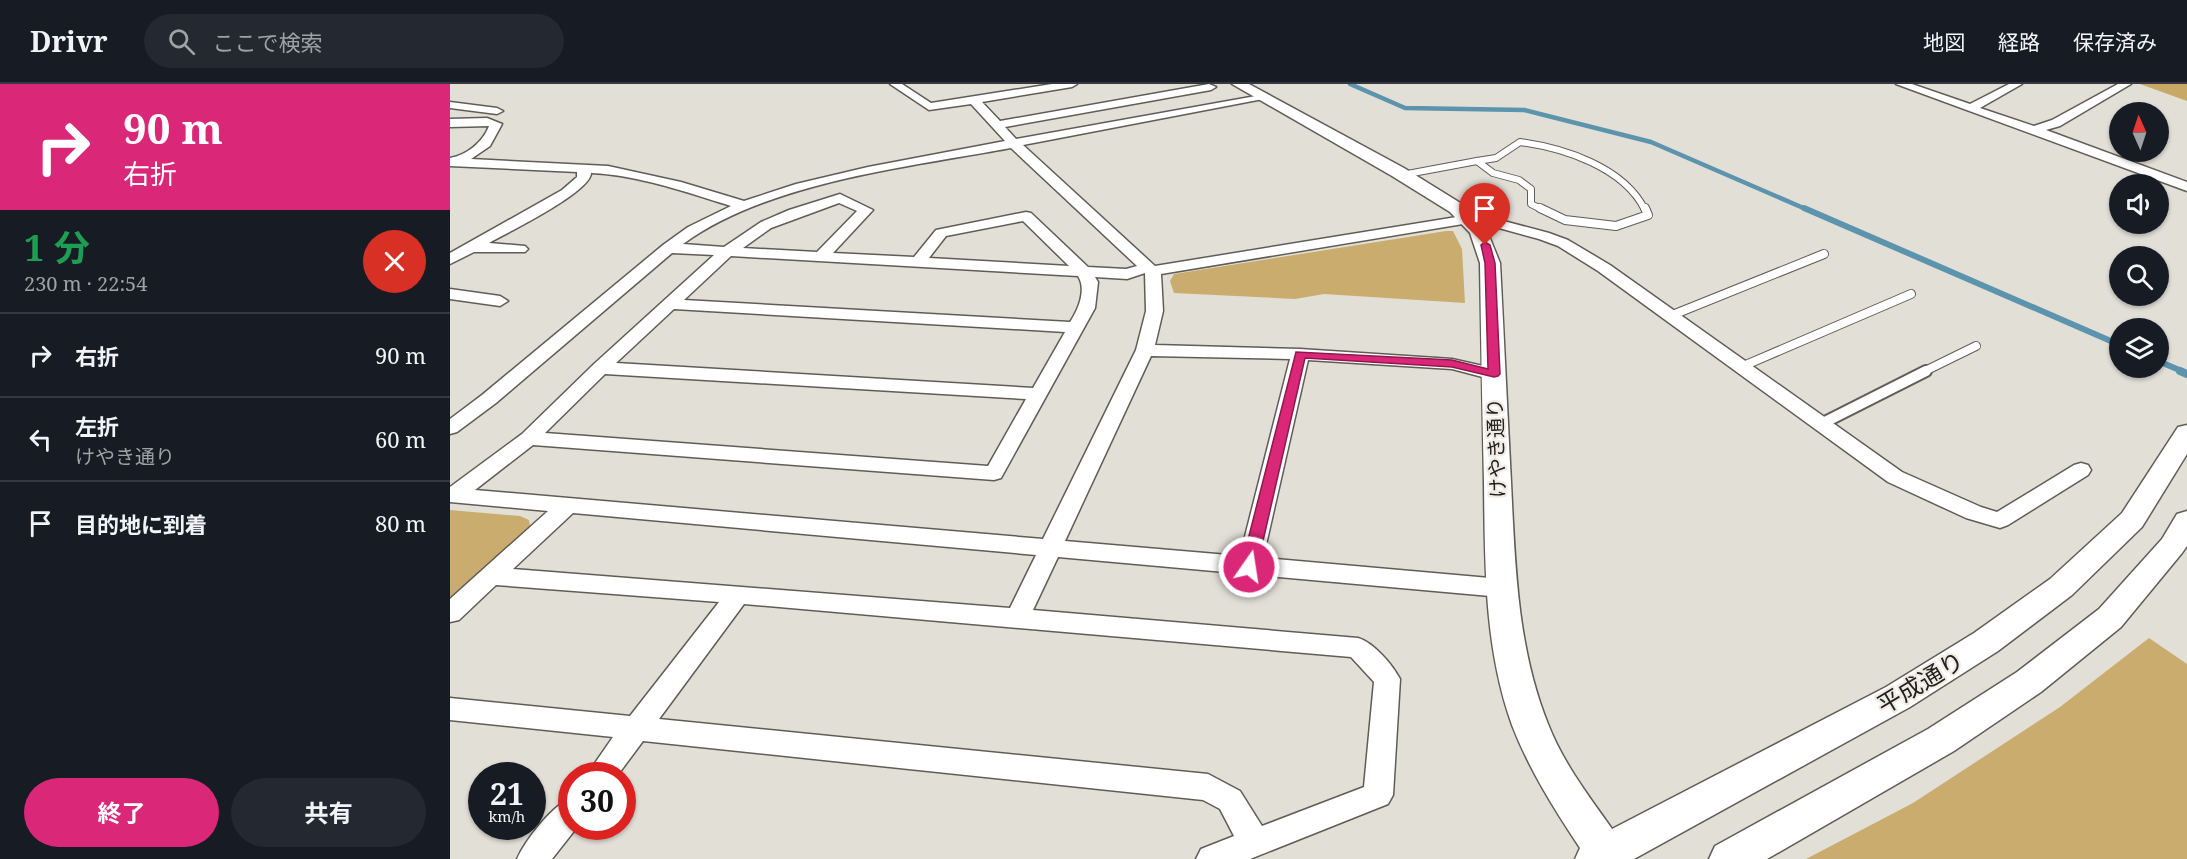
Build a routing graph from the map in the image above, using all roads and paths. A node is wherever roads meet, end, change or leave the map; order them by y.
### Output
1 (912, 84) edge
2 (1072, 84) edge
3 (1205, 84) edge
4 (1239, 84) edge
5 (1901, 84) edge
6 (2017, 84) edge
7 (2126, 84) edge
8 (897, 85) edge
9 (1263, 96) junction
10 (1153, 97) junction
11 (975, 100) junction
12 (450, 105) edge
13 (1971, 108) junction
14 (497, 111) dead end
15 (1171, 114) junction
16 (450, 123) edge
17 (997, 125) junction
18 (2034, 130) junction
19 (1014, 144) junction
20 (1476, 161) junction
21 (452, 163) edge
22 (584, 168) junction
23 (1402, 175) junction
24 (2187, 187) edge
25 (744, 205) junction
26 (1469, 219) junction
27 (472, 247) junction
28 (668, 248) junction
29 (520, 249) dead end
30 (728, 251) junction
31 (1824, 254) dead end
32 (821, 255) junction
33 (450, 259) edge
34 (919, 261) junction
35 (1150, 269) junction
36 (1083, 271) junction
37 (450, 294) edge
38 (1911, 294) dead end
39 (500, 301) dead end
40 (670, 304) junction
41 (1670, 316) junction
42 (1076, 328) junction
43 (1976, 346) dead end
44 (1145, 350) junction
45 (1300, 354) junction
46 (1741, 367) junction
47 (600, 368) junction
48 (1494, 374) junction
49 (1040, 394) junction
50 (1821, 424) junction
51 (450, 428) edge
52 (2187, 433) edge
53 (529, 438) junction
54 (2081, 470) dead end
55 (452, 495) edge
56 (567, 506) junction
57 (2187, 521) edge
58 (1050, 549) junction
59 (1249, 567) junction
60 (489, 576) junction
61 (1501, 588) junction
62 (738, 594) junction
63 (450, 613) edge
64 (1017, 619) junction
65 (450, 709) edge
66 (636, 730) junction
67 (611, 762) edge
68 (558, 828) edge
69 (1255, 843) junction
70 (1603, 857) edge
71 (533, 859) edge
72 (1212, 859) edge
73 (1729, 859) edge

1 - 8 street
2 - 11 street
3 - 10 street
4 - 9 street, けやき通り
5 - 13 street
6 - 13 street
7 - 18 street
8 - 11 street
9 - 15 street
9 - 23 street, けやき通り
10 - 15 street
10 - 17 street
11 - 17 street
12 - 14 street
13 - 18 street
15 - 19 street
16 - 21 street
17 - 19 street
18 - 24 street
19 - 25 street
19 - 35 street
20 - 20 lane
20 - 23 lane
21 - 22 street
22 - 25 street
22 - 27 street
23 - 26 street, けやき通り
25 - 28 street
26 - 35 street
26 - 41 street
26 - 48 street, けやき通り
27 - 29 street
27 - 33 street
28 - 30 street
28 - 51 street
30 - 32 street
30 - 32 street
30 - 40 street
31 - 41 lane
32 - 34 street
34 - 36 street
34 - 36 street
35 - 36 street
35 - 44 street
36 - 42 street
37 - 39 street
38 - 46 lane
40 - 42 street
40 - 47 street
41 - 46 street
42 - 49 street
43 - 50 lane
44 - 45 street
44 - 58 street
45 - 48 street
45 - 59 street
46 - 50 street
47 - 49 street
47 - 53 street
48 - 61 street, けやき通り
49 - 53 street
50 - 54 street
52 - 70 street, 平成通り
53 - 55 street
55 - 56 street
56 - 58 street
56 - 60 street
57 - 73 street
58 - 59 street
58 - 64 street
59 - 61 street
60 - 62 street
60 - 63 street
61 - 70 street, けやき通り
62 - 64 street
62 - 66 street
64 - 69 street
65 - 66 street
66 - 67 street
66 - 69 street
68 - 71 street
69 - 72 street

